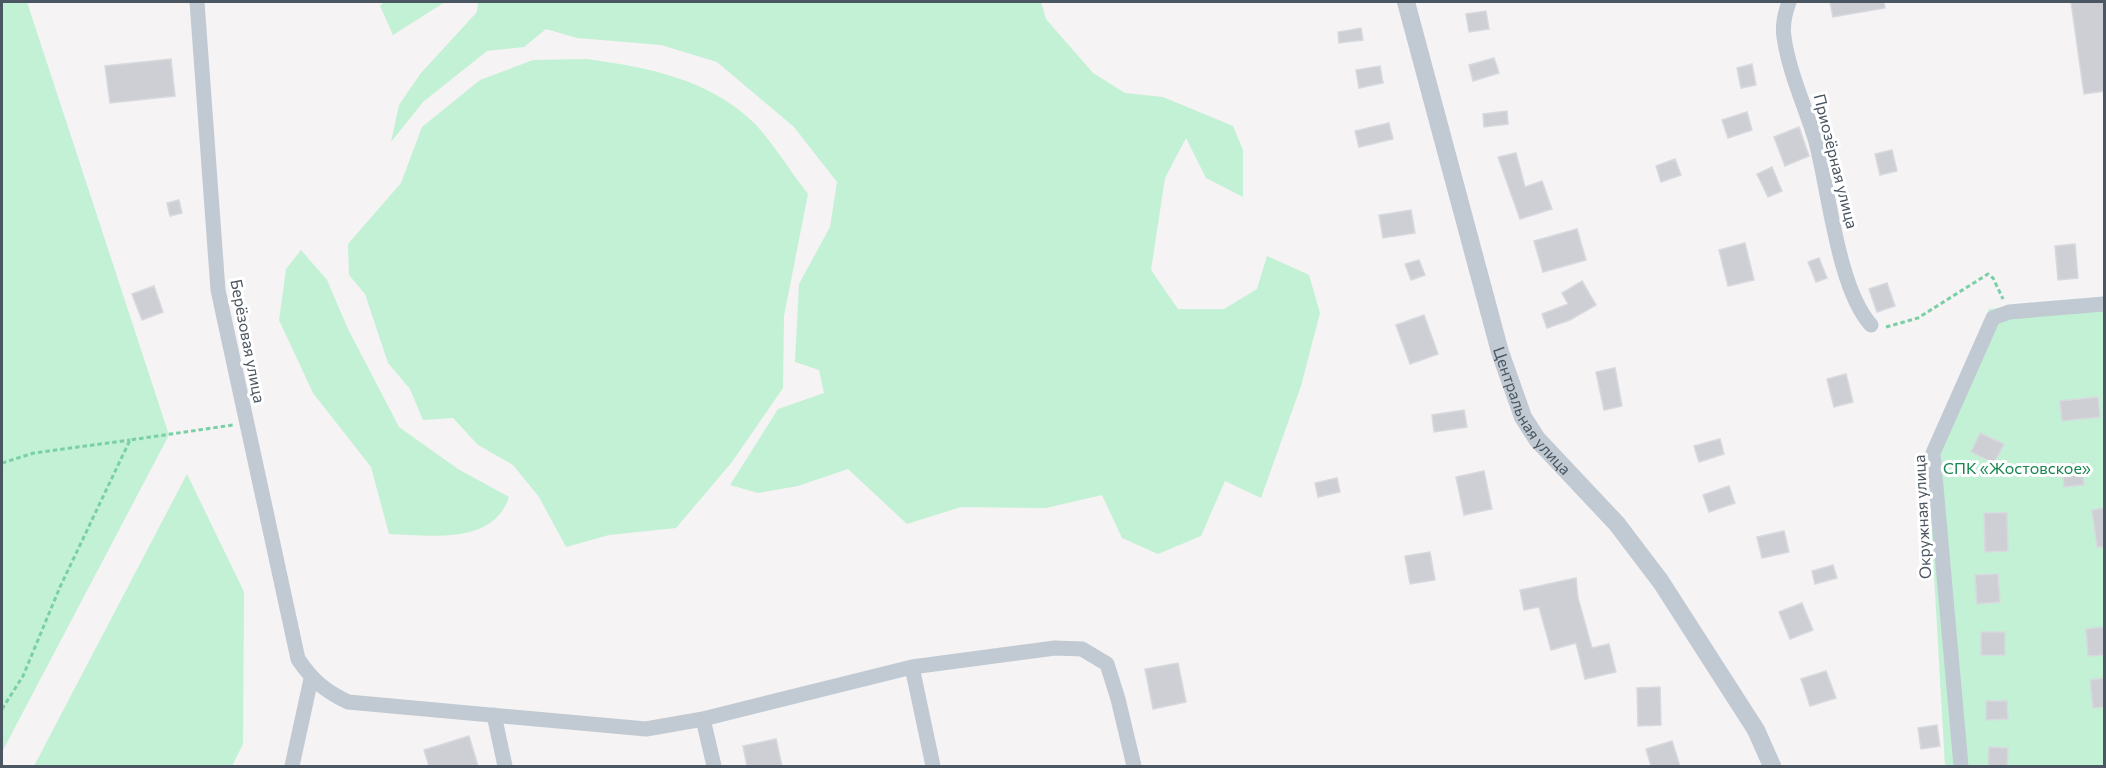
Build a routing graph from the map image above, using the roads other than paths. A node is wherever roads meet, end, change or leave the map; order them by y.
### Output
1 (196, 2) edge
2 (1406, 2) edge
3 (1789, 2) edge
4 (2104, 304) edge
5 (1870, 325) road end
6 (912, 667) junction
7 (311, 679) junction
8 (494, 715) junction
9 (704, 719) junction
10 (292, 766) edge
11 (505, 766) edge
12 (714, 766) edge
13 (933, 766) edge
14 (1134, 766) edge
15 (1772, 766) edge
16 (1961, 766) edge

1 - 7 street, Берёзовая улица
2 - 15 street, Центральная улица
3 - 5 street, Приозёрная улица
4 - 16 street, Окружная улица
6 - 9 street
6 - 13 street
6 - 14 street
7 - 8 street
7 - 10 street
8 - 9 street
8 - 11 street
9 - 12 street

